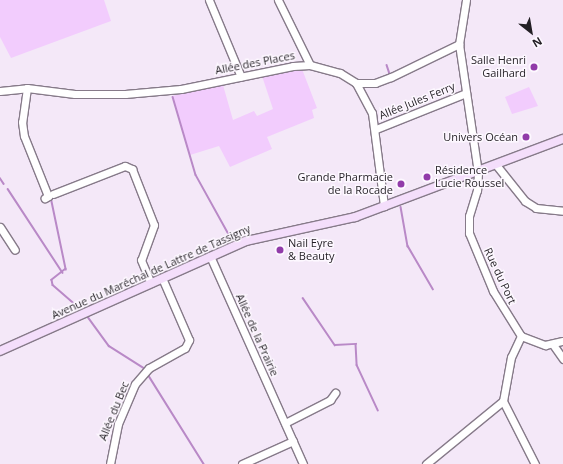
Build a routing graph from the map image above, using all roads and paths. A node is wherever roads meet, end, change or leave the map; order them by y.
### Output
1 (209, 0) edge
2 (278, 0) edge
3 (466, 0) edge
4 (459, 44) junction
5 (310, 65) junction
6 (241, 77) junction
7 (356, 83) junction
8 (27, 88) junction
9 (0, 91) edge
10 (466, 93) junction
11 (376, 129) junction
12 (563, 139) edge
13 (497, 166) junction
14 (478, 173) junction
15 (53, 194) dead end
16 (45, 198) dead end
17 (384, 206) junction
18 (563, 211) edge
19 (0, 227) edge
20 (15, 250) dead end
21 (210, 256) junction
22 (162, 278) junction
23 (151, 283) junction
24 (521, 336) junction
25 (563, 341) edge
26 (554, 346) junction
27 (0, 351) edge
28 (563, 359) edge
29 (335, 393) dead end
30 (503, 401) junction
31 (285, 423) junction
32 (293, 441) junction
33 (110, 464) edge
34 (242, 464) edge
35 (303, 464) edge
36 (426, 464) edge
37 (535, 464) edge

1 - 6 street
2 - 5 street
3 - 4 street, Rue du Port
4 - 7 street
4 - 10 street, Rue du Port
5 - 6 street, Allée des Places
5 - 7 street, Allée des Places
6 - 8 street, Allée des Places
7 - 11 street
8 - 9 street, Allée des Places
8 - 16 street
10 - 11 street, Allée Jules Ferry
10 - 14 street, Rue du Port
11 - 17 street
12 - 13 main road, Avenue du Maréchal de Lattre de Tassigny
13 - 14 main road, Avenue du Maréchal de Lattre de Tassigny
13 - 18 street
14 - 17 main road, Avenue du Maréchal de Lattre de Tassigny
14 - 24 street, Rue du Port
15 - 23 street
17 - 21 main road, Avenue du Maréchal de Lattre de Tassigny
19 - 20 street
21 - 22 main road, Avenue du Maréchal de Lattre de Tassigny
21 - 31 street, Allée de la Prairie
22 - 23 main road, Avenue du Maréchal de Lattre de Tassigny
22 - 33 street, Allée du Bec
23 - 27 main road, Avenue du Maréchal de Lattre de Tassigny
24 - 26 street
24 - 30 street
25 - 26 street
26 - 28 street
29 - 31 street
30 - 36 street
30 - 37 street
31 - 32 street, Allée de la Prairie
32 - 34 street
32 - 35 street, Allée de la Prairie

